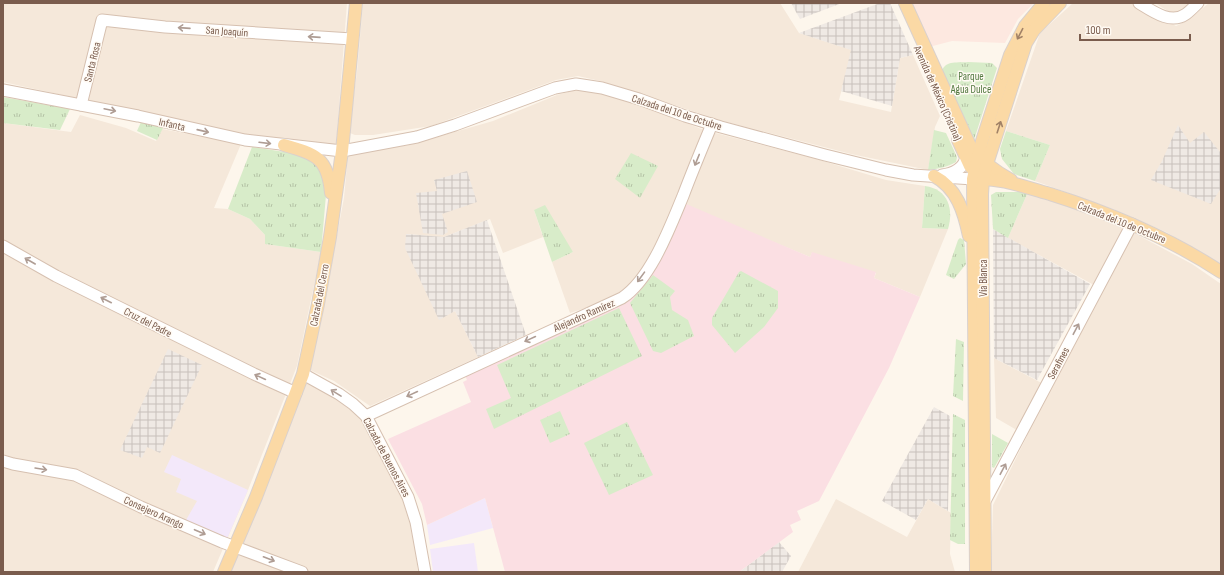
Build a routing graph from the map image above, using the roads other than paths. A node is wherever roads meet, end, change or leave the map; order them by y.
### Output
1 (356, 3) edge
2 (898, 3) edge
3 (905, 3) edge
4 (1044, 3) edge
5 (1060, 3) edge
6 (1139, 3) edge
7 (1198, 3) edge
8 (102, 20) joint
9 (352, 39) junction
10 (3, 90) edge
11 (81, 105) junction
12 (712, 124) junction
13 (284, 145) junction
14 (342, 151) junction
15 (977, 159) junction
16 (934, 176) junction
17 (977, 177) junction
18 (1017, 184) junction
19 (333, 214) junction
20 (1132, 224) junction
21 (3, 246) edge
22 (974, 257) junction
23 (1221, 272) edge
24 (303, 374) junction
25 (296, 393) junction
26 (366, 416) junction
27 (3, 461) edge
28 (984, 503) junction
29 (235, 547) junction
30 (224, 572) edge
31 (302, 572) edge
32 (425, 572) edge
33 (976, 572) edge
34 (985, 572) edge

1 - 9 main road, Calzada del Cerro
2 - 15 main road, Avenida de México (Cristina)
3 - 15 main road, Avenida de México (Cristina)
4 -> 15 main road, Vía Blanca
15 -> 5 main road, Vía Blanca
6 - 7 street
9 -> 8 street, San Joaquín
8 - 11 street, Santa Rosa
9 - 14 main road, Calzada del Cerro
10 - 11 street, Infanta
11 -> 13 street, Infanta
12 - 14 street, Calzada del 10 de Octubre
12 - 16 street, Calzada del 10 de Octubre
12 -> 26 street, Alejandro Ramírez
13 - 14 street, Infanta
13 - 19 main road
14 - 19 main road, Calzada del Cerro
15 - 16 street
15 - 17 main road, Vía Blanca
15 - 17 main road, Avenida de México (Cristina)
15 - 18 main road, Calzada del 10 de Octubre
16 - 17 street, Calzada del 10 de Octubre
16 - 22 main road
17 - 18 main road, Calzada del 10 de Octubre
17 - 22 main road, Vía Blanca
17 - 28 main road, Vía Blanca
18 - 20 main road, Calzada del 10 de Octubre
19 - 24 main road, Calzada del Cerro
20 - 23 main road, Calzada del 10 de Octubre
28 -> 20 street, Serafines
25 -> 21 street, Cruz del Padre
22 - 33 main road, Vía Blanca
24 - 25 main road, Calzada del Cerro
26 -> 24 street, Calzada de Buenos Aires
25 - 29 main road, Calzada del Cerro
26 - 32 street, Calzada de Buenos Aires
27 -> 29 street, Consejero Arango
28 - 34 main road, Vía Blanca
29 - 30 main road, Calzada del Cerro
29 -> 31 street, Consejero Arango

